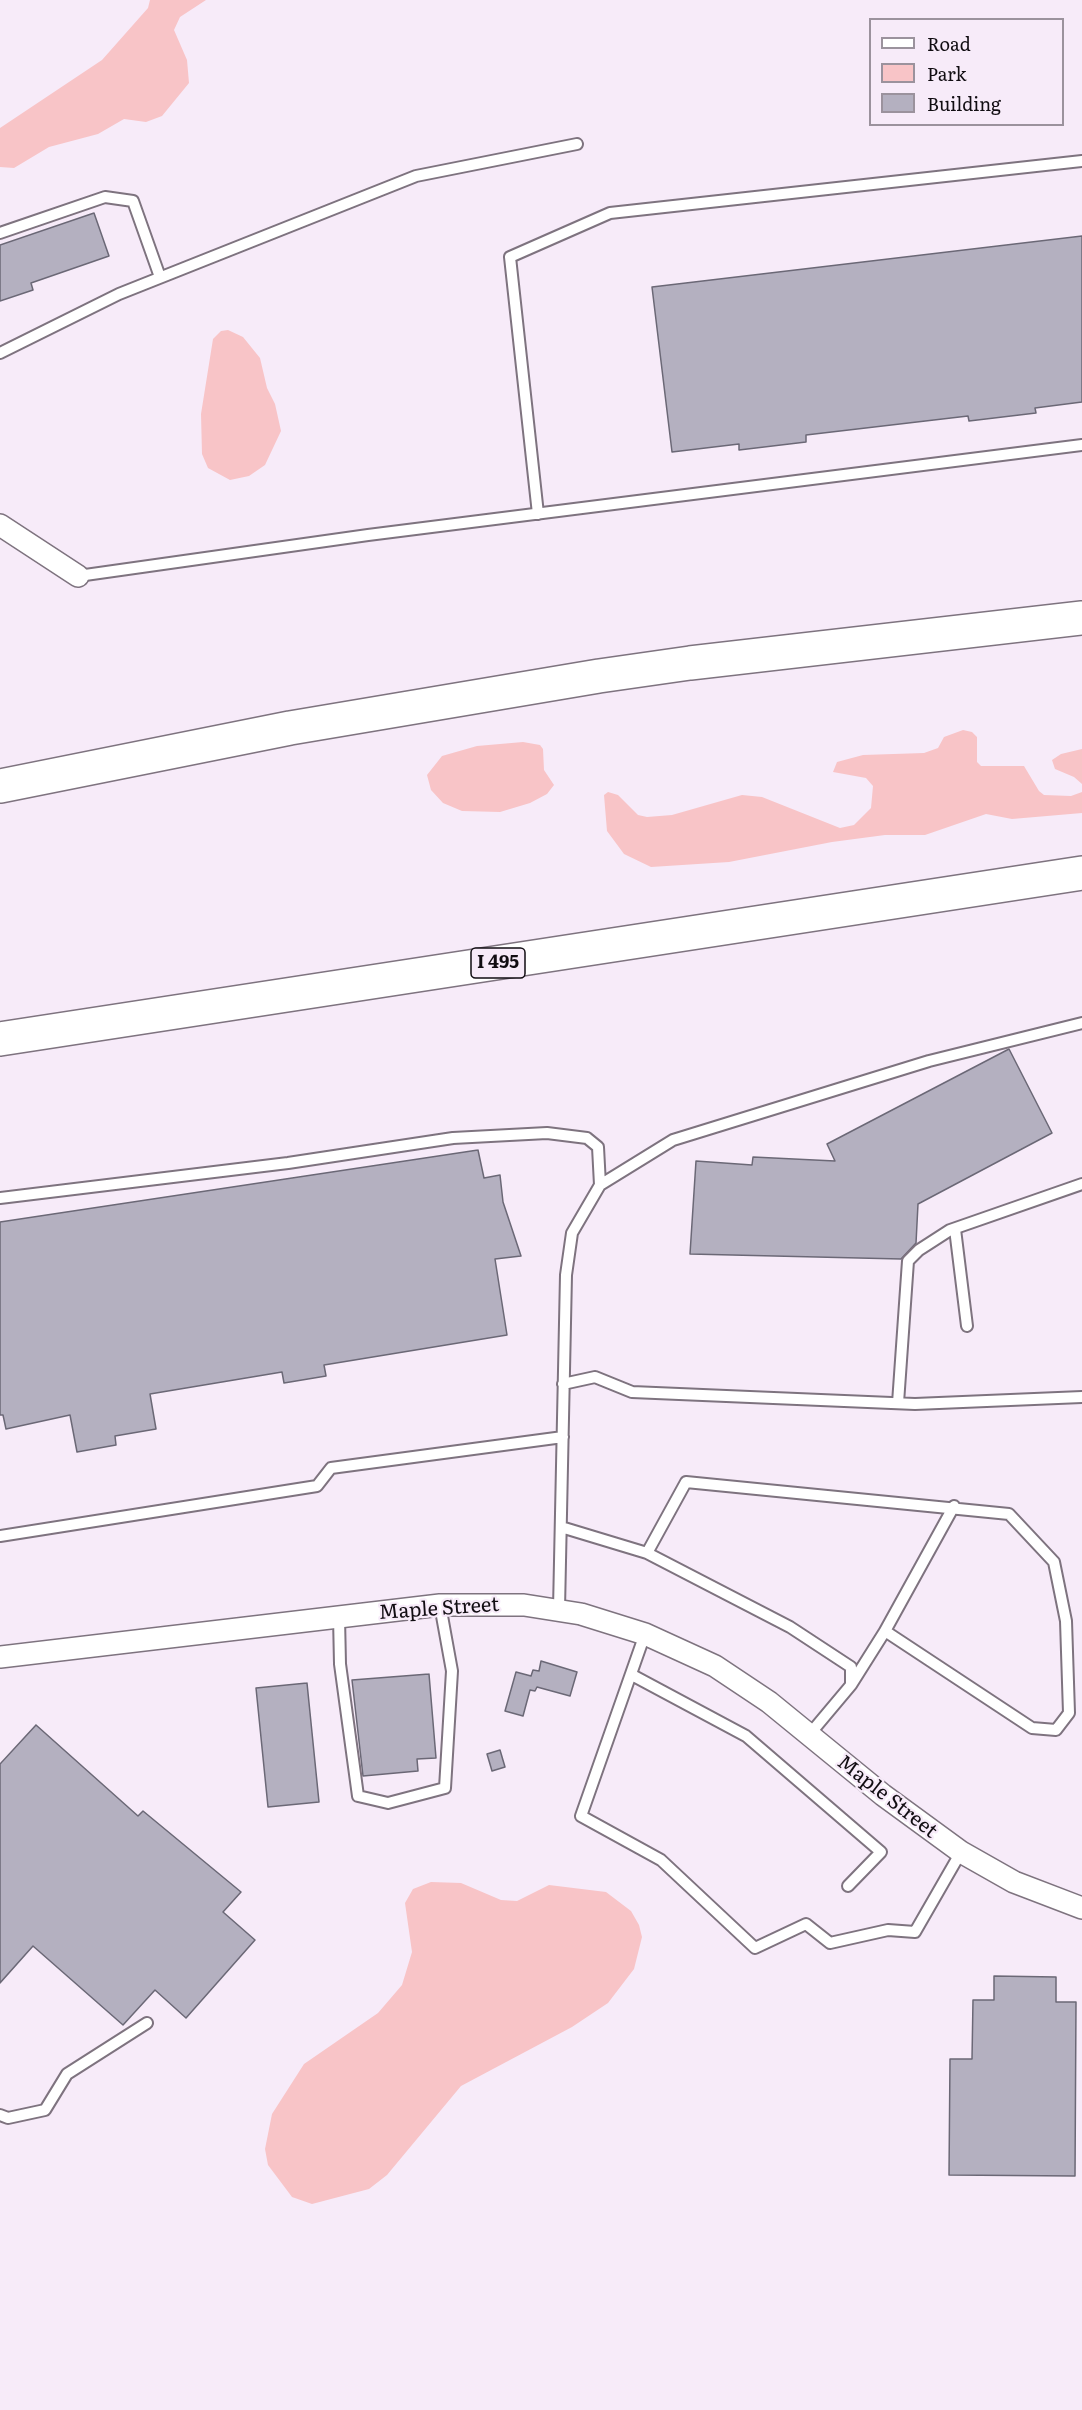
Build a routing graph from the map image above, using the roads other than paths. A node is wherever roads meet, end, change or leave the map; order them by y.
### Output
1 (578, 144) dead end
2 (1082, 161) edge
3 (0, 233) edge
4 (160, 277) junction
5 (0, 353) edge
6 (1082, 445) edge
7 (538, 514) junction
8 (0, 525) edge
9 (78, 576) joint
10 (1082, 618) edge
11 (0, 786) edge
12 (1082, 873) edge
13 (1082, 1023) edge
14 (0, 1039) edge
15 (1082, 1184) edge
16 (600, 1185) junction
17 (0, 1198) edge
18 (955, 1229) junction
19 (967, 1326) dead end
20 (563, 1384) junction
21 (1082, 1397) edge
22 (898, 1403) junction
23 (562, 1437) junction
24 (954, 1506) junction
25 (561, 1527) junction
26 (0, 1536) edge
27 (648, 1553) junction
28 (440, 1605) junction
29 (559, 1609) junction
30 (339, 1617) junction
31 (885, 1631) junction
32 (645, 1634) junction
33 (0, 1657) edge
34 (632, 1675) junction
35 (851, 1685) junction
36 (809, 1735) junction
37 (961, 1852) junction
38 (848, 1886) dead end
39 (1082, 1908) edge
40 (147, 2023) dead end
41 (0, 2115) edge

1 - 4 lane
2 - 7 lane
3 - 4 lane
4 - 5 lane
6 - 7 lane
7 - 9 lane
8 - 9 street
10 - 11 highway
12 - 14 highway, I 495
13 - 16 lane
15 - 18 lane
16 - 17 lane
16 - 20 lane
18 - 19 lane
18 - 22 lane
20 - 22 lane
20 - 23 lane
21 - 22 lane
23 - 25 lane
23 - 26 lane
24 - 27 lane
24 - 31 lane
24 - 31 lane
25 - 27 lane
25 - 29 lane
27 - 35 lane
28 - 29 street, Maple Street
28 - 30 street, Maple Street
28 - 30 lane
29 - 32 street, Maple Street
30 - 33 street, Maple Street
31 - 35 lane
32 - 34 lane
32 - 36 street, Maple Street
34 - 37 lane
34 - 38 lane
35 - 36 lane
36 - 37 street, Maple Street
37 - 39 street, Maple Street
40 - 41 lane

